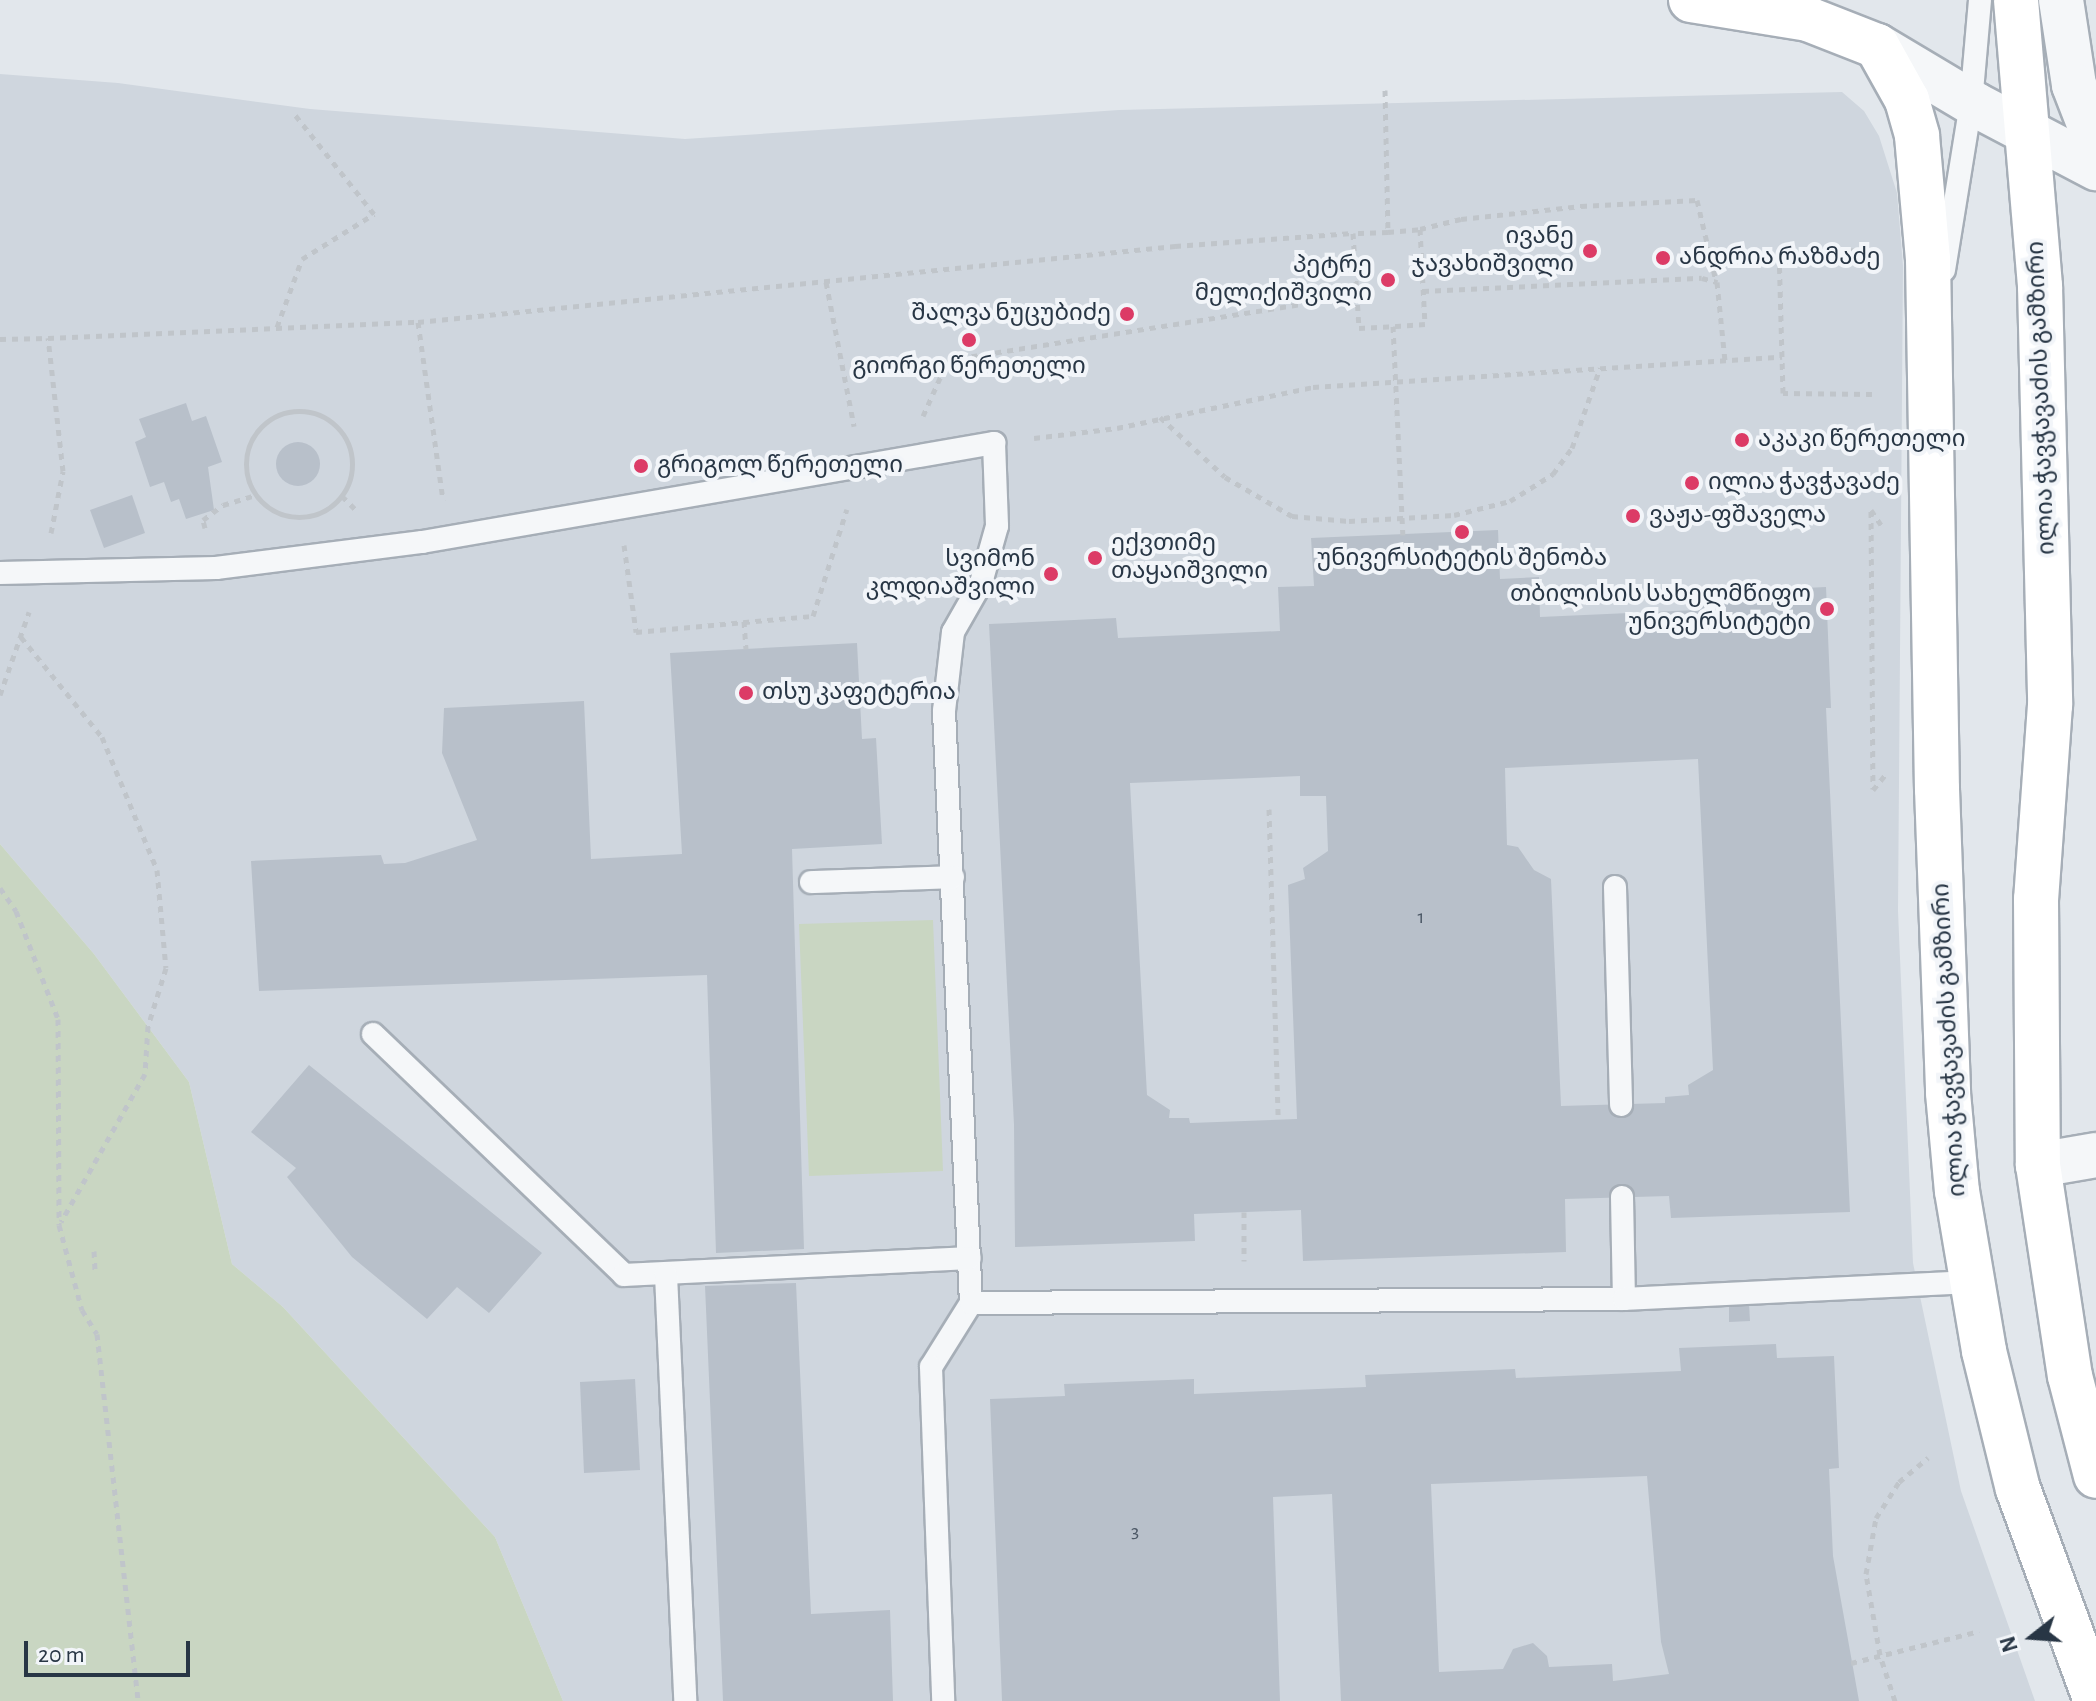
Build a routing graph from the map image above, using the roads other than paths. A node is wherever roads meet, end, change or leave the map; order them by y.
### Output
1 (1691, 0) edge
2 (1980, 0) edge
3 (2016, 0) edge
4 (2061, 0) edge
5 (1877, 46) junction
6 (1971, 103) junction
7 (2028, 130) junction
8 (2096, 142) edge
9 (2096, 168) edge
10 (1930, 358) junction
11 (0, 573) edge
12 (953, 877) junction
13 (811, 882) dead end
14 (1615, 887) dead end
15 (373, 1034) dead end
16 (1621, 1105) dead end
17 (2096, 1155) edge
18 (2038, 1165) junction
19 (1622, 1197) dead end
20 (970, 1258) junction
21 (666, 1275) junction
22 (1971, 1282) junction
23 (1624, 1299) junction
24 (971, 1303) junction
25 (2096, 1476) edge
26 (685, 1701) edge
27 (943, 1701) edge
28 (2096, 1701) edge

1 - 5 main road
2 - 6 lane, ილია ჭავჭავაძის გამზირი
3 - 7 main road, ილია ჭავჭავაძის გამზირი
4 - 8 street
5 - 6 street
5 - 10 main road, ილია ჭავჭავაძის გამზირი
6 - 7 street
6 - 10 lane, ილია ჭავჭავაძის გამზირი
7 - 9 street
7 - 18 main road, ილია ჭავჭავაძის გამზირი
10 - 22 main road, ილია ჭავჭავაძის გამზირი
11 - 12 lane
12 - 13 lane
12 - 20 lane
14 - 16 lane
15 - 21 lane
17 - 18 street
18 - 25 main road, ილია ჭავჭავაძის გამზირი
19 - 23 lane
20 - 21 lane
20 - 24 lane
21 - 26 lane
22 - 23 lane
22 - 28 main road, ილია ჭავჭავაძის გამზირი
23 - 24 lane
24 - 27 lane

